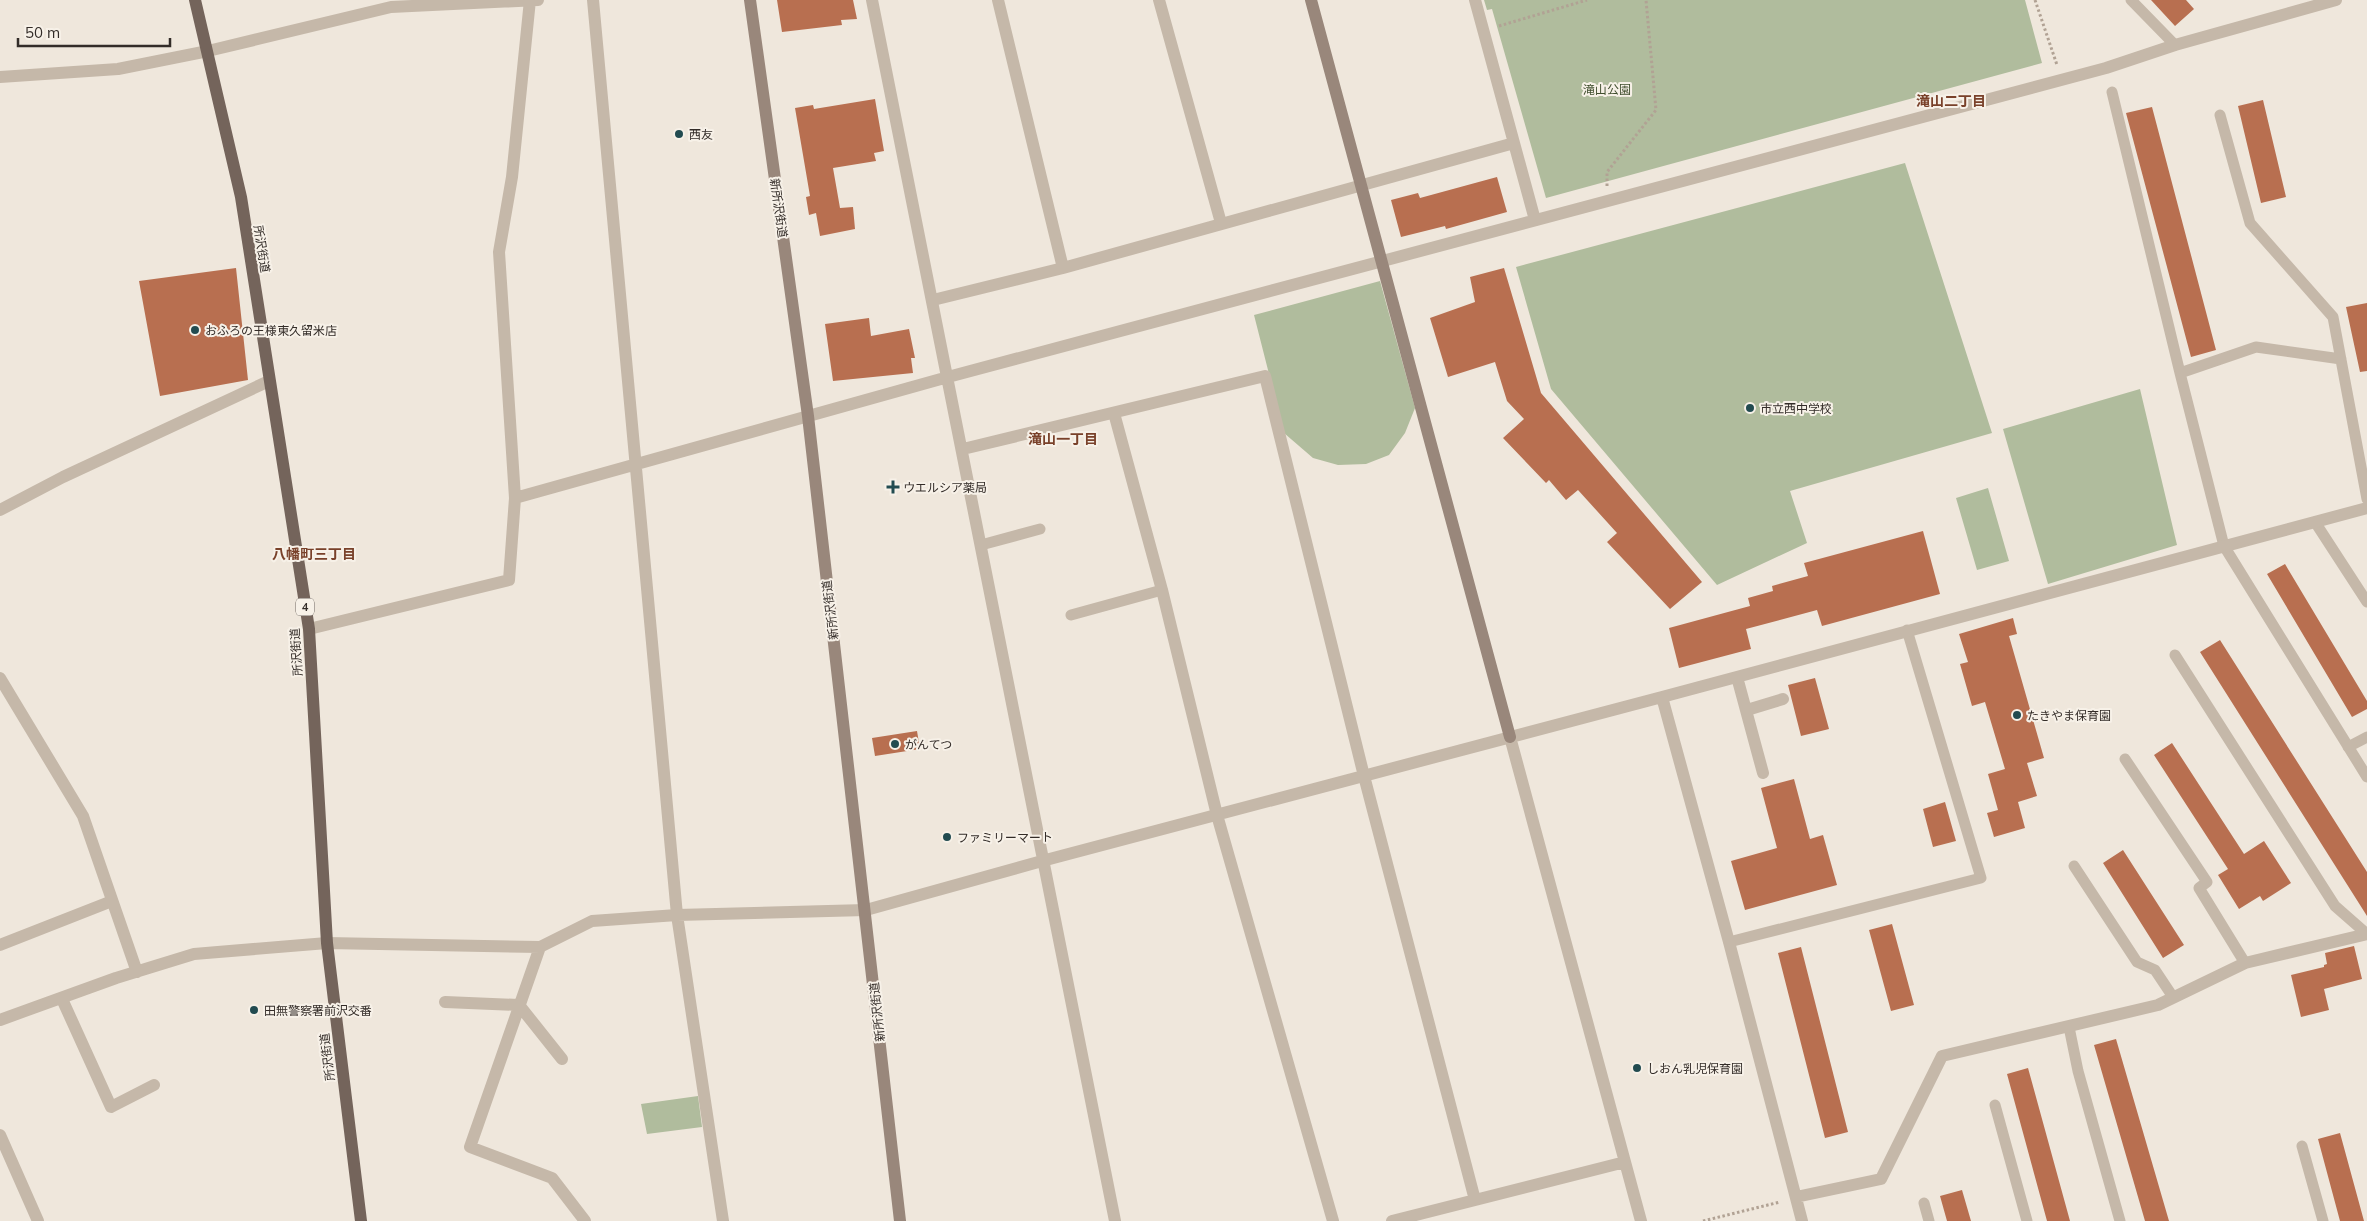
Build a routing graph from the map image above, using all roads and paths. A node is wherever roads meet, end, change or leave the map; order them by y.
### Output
1 (195, 0) edge
2 (533, 0) edge
3 (593, 0) edge
4 (750, 0) edge
5 (872, 0) edge
6 (998, 0) edge
7 (1159, 0) edge
8 (1312, 0) edge
9 (1475, 0) edge
10 (1587, 0) edge
11 (1646, 0) edge
12 (2035, 0) edge
13 (2132, 0) edge
14 (2336, 0) edge
15 (1483, 30) junction
16 (2175, 45) junction
17 (208, 51) junction
18 (0, 77) edge
19 (2062, 79) junction
20 (2112, 92) dead end
21 (2220, 116) dead end
22 (1514, 143) junction
23 (1360, 185) junction
24 (1607, 201) junction
25 (1534, 220) junction
26 (1222, 223) junction
27 (1381, 261) junction
28 (1063, 268) junction
29 (933, 300) junction
30 (2341, 359) junction
31 (2180, 373) junction
32 (948, 377) junction
33 (269, 381) junction
34 (1114, 414) junction
35 (808, 416) junction
36 (963, 449) junction
37 (636, 463) junction
38 (515, 498) junction
39 (2367, 499) edge
40 (2367, 508) edge
41 (0, 510) edge
42 (2315, 522) junction
43 (1040, 529) dead end
44 (982, 544) junction
45 (2224, 546) junction
46 (1162, 590) junction
47 (2367, 602) edge
48 (1071, 615) dead end
49 (309, 629) junction
50 (1907, 630) junction
51 (2176, 655) dead end
52 (1737, 677) junction
53 (0, 678) edge
54 (1662, 698) junction
55 (1783, 700) dead end
56 (1746, 710) junction
57 (1510, 736) junction
58 (2367, 737) edge
59 (2348, 747) junction
60 (2125, 759) dead end
61 (1763, 773) dead end
62 (1364, 776) junction
63 (2367, 777) edge
64 (1217, 815) junction
65 (1042, 861) junction
66 (2074, 866) dead end
67 (112, 901) junction
68 (866, 910) junction
69 (677, 915) junction
70 (2367, 934) edge
71 (1729, 942) junction
72 (327, 944) junction
73 (0, 945) edge
74 (540, 946) junction
75 (2245, 963) junction
76 (137, 972) junction
77 (2173, 997) junction
78 (62, 998) junction
79 (445, 1002) dead end
80 (519, 1005) junction
81 (0, 1020) edge
82 (2070, 1027) junction
83 (562, 1059) dead end
84 (154, 1086) dead end
85 (1995, 1105) dead end
86 (0, 1137) edge
87 (2302, 1146) dead end
88 (1625, 1162) junction
89 (1796, 1197) junction
90 (1475, 1200) junction
91 (1924, 1203) dead end
92 (38, 1221) edge
93 (361, 1221) edge
94 (585, 1221) edge
95 (723, 1221) edge
96 (899, 1221) edge
97 (1115, 1221) edge
98 (1333, 1221) edge
99 (1392, 1221) edge
100 (1640, 1221) edge
101 (1703, 1221) edge
102 (1802, 1221) edge
103 (1929, 1221) edge
104 (2027, 1221) edge
105 (2120, 1221) edge
106 (2323, 1221) edge

1 - 17 main road, 所沢街道 / 4
2 - 17 street
2 - 38 street
3 - 37 street
4 - 35 street, 新所沢街道
5 - 29 street
6 - 28 street
7 - 26 street
8 - 23 street
9 - 15 street
10 - 15 path
11 - 24 path
12 - 19 path
13 - 16 lane
14 - 16 street
15 - 22 street
16 - 19 street
17 - 18 street
17 - 33 main road, 所沢街道 / 4
19 - 24 street
20 - 31 lane
21 - 30 lane
22 - 23 street
22 - 25 street
23 - 26 street
23 - 27 street
24 - 25 street
25 - 27 street
26 - 28 street
27 - 32 street
27 - 57 street
28 - 29 street
29 - 32 street
30 - 31 lane
30 - 39 lane
31 - 45 lane
32 - 35 street
32 - 36 street
33 - 41 street
33 - 49 main road, 所沢街道 / 4
34 - 36 street
34 - 46 street
34 - 62 street
35 - 37 street
35 - 68 street, 新所沢街道
36 - 44 street
37 - 38 street
37 - 69 street
38 - 49 street
40 - 42 street
42 - 45 street
42 - 47 lane
43 - 44 lane
44 - 65 street
45 - 50 street
45 - 59 lane
46 - 48 lane
46 - 64 street
49 - 72 main road, 所沢街道 / 4
50 - 52 street
50 - 71 lane
51 - 70 lane
52 - 54 street
52 - 56 street
53 - 67 street
54 - 57 street
54 - 71 street
55 - 56 street
56 - 61 street
57 - 62 street
57 - 88 street
58 - 59 lane
59 - 63 lane
60 - 75 lane
62 - 64 street
62 - 90 street
64 - 65 street
64 - 98 street
65 - 68 street
65 - 97 street
66 - 77 lane
67 - 73 street
67 - 76 street
68 - 69 street
68 - 96 street, 新所沢街道
69 - 74 street
69 - 95 street
70 - 75 street
71 - 89 street
72 - 74 street
72 - 76 street
72 - 93 main road, 所沢街道 / 4
74 - 80 street
75 - 77 street
76 - 78 street
77 - 82 street
78 - 81 street
78 - 84 street
79 - 80 street
80 - 83 street
80 - 94 street
82 - 89 street
82 - 105 lane
85 - 104 lane
86 - 92 street
87 - 106 lane
88 - 90 street
88 - 100 street
89 - 101 path
89 - 102 street
90 - 99 street
91 - 103 lane

